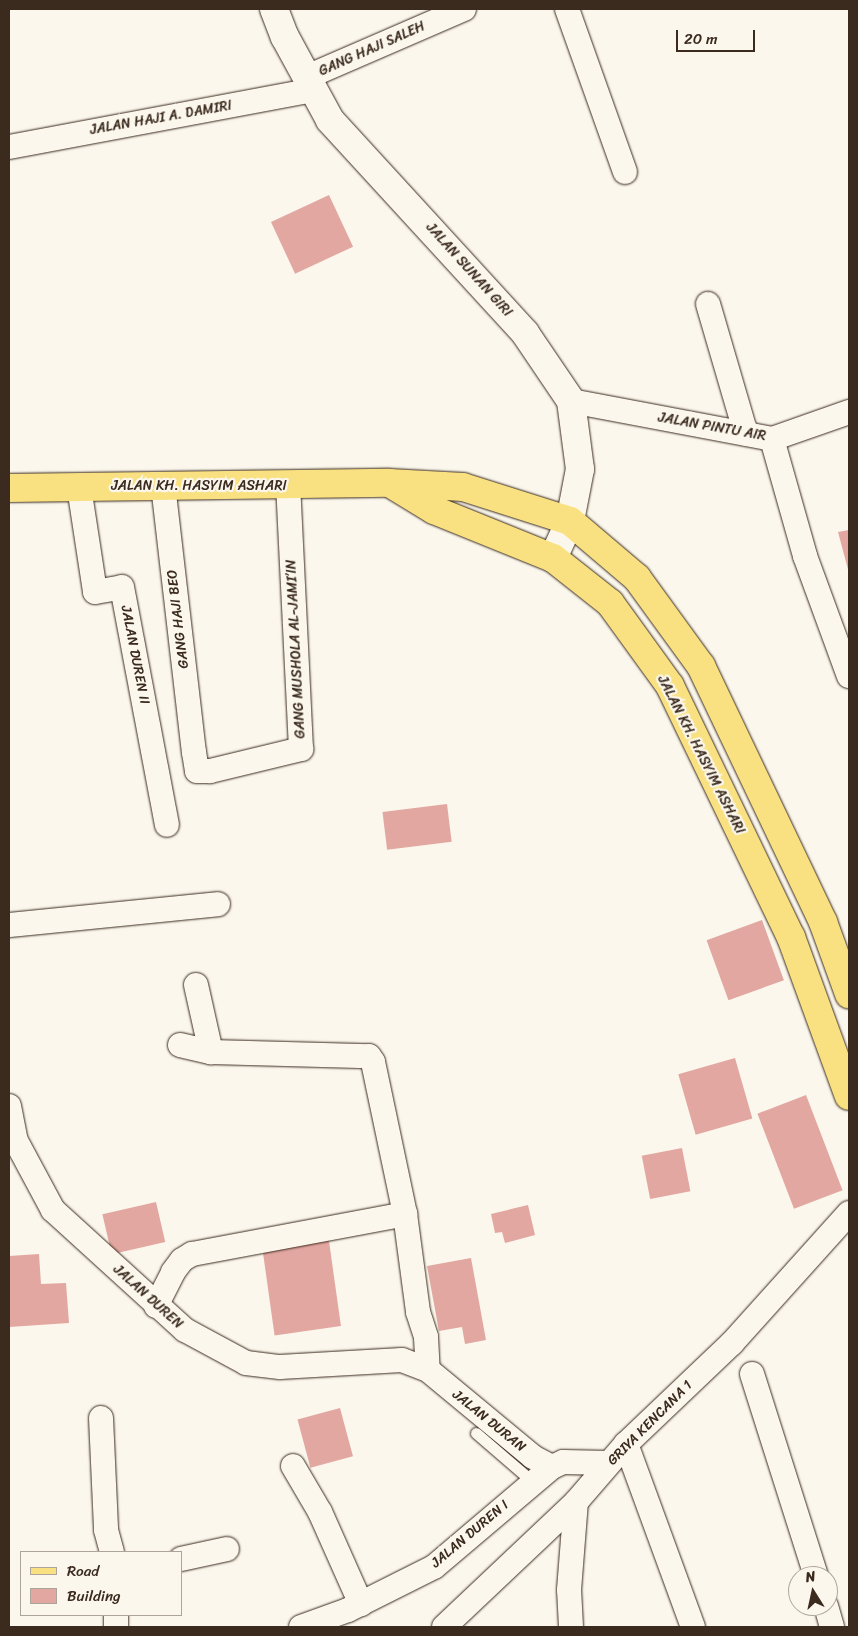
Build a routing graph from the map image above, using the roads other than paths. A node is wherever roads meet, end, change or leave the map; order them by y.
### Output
1 (274, 9) edge
2 (464, 9) edge
3 (567, 9) edge
4 (310, 84) junction
5 (9, 146) edge
6 (625, 172) dead end
7 (708, 304) dead end
8 (571, 400) junction
9 (849, 412) edge
10 (746, 434) junction
11 (772, 439) junction
12 (389, 483) junction
13 (163, 485) junction
14 (288, 485) junction
15 (79, 487) junction
16 (9, 488) edge
17 (570, 521) junction
18 (553, 558) junction
19 (849, 676) edge
20 (194, 752) joint
21 (167, 825) dead end
22 (218, 904) dead end
23 (823, 922) junction
24 (9, 925) edge
25 (791, 937) junction
26 (196, 985) dead end
27 (849, 994) edge
28 (180, 1046) dead end
29 (211, 1052) junction
30 (849, 1096) edge
31 (9, 1106) edge
32 (12, 1141) edge
33 (849, 1213) edge
34 (404, 1214) junction
35 (156, 1306) junction
36 (428, 1370) junction
37 (752, 1374) dead end
38 (101, 1418) dead end
39 (476, 1433) dead end
40 (626, 1444) junction
41 (609, 1464) junction
42 (293, 1466) dead end
43 (552, 1467) junction
44 (533, 1482) junction
45 (576, 1502) junction
46 (227, 1549) dead end
47 (112, 1551) edge
48 (182, 1559) edge
49 (813, 1566) edge
50 (361, 1604) junction
51 (301, 1627) edge
52 (444, 1627) edge
53 (572, 1627) edge
54 (693, 1627) edge

1 - 4 street, JALAN SUNAN GIRI
2 - 4 street, GANG HAJI SALEH
3 - 6 street
4 - 5 street, JALAN HAJI A. DAMIRI
4 - 8 street, JALAN SUNAN GIRI
7 - 10 street
8 - 10 street, JALAN PINTU AIR
8 - 17 street, JALAN SUNAN GIRI
9 - 11 street, JALAN PINTU AIR
10 - 11 street, JALAN PINTU AIR
11 - 19 street
12 - 14 main road, JALAN KH. HASYIM ASHARI
12 - 17 main road, JALAN KH. HASYIM ASHARI
12 - 18 main road, JALAN KH. HASYIM ASHARI
13 - 14 main road, JALAN KH. HASYIM ASHARI
13 - 15 main road, JALAN KH. HASYIM ASHARI
13 - 20 street, GANG HAJI BEO
14 - 20 street, GANG MUSHOLA AL-JAMI’IN
15 - 16 main road, JALAN KH. HASYIM ASHARI
15 - 21 street, JALAN DUREN II
17 - 18 street, JALAN SUNAN GIRI
17 - 23 main road, JALAN KH. HASYIM ASHARI
18 - 25 main road, JALAN KH. HASYIM ASHARI
22 - 24 street
23 - 25 main road
23 - 27 main road, JALAN KH. HASYIM ASHARI
25 - 30 main road, JALAN KH. HASYIM ASHARI
26 - 29 street
28 - 29 street
29 - 34 street
31 - 32 street, JALAN DUREN
32 - 35 street, JALAN DUREN
33 - 40 street, GRIYA KENCANA 1
34 - 35 street
34 - 36 street
35 - 36 street, JALAN DUREN
36 - 43 street, JALAN DURAN
37 - 49 street
38 - 47 street
39 - 44 lane
40 - 41 street, GRIYA KENCANA 1
40 - 54 street
41 - 43 street, JALAN DUREN I
41 - 45 street, GRIYA KENCANA 1
42 - 50 street
43 - 44 street, JALAN DUREN I
44 - 50 street, JALAN DUREN I
45 - 52 street, GRIYA KENCANA 1
45 - 53 street
46 - 48 street
50 - 51 street, JALAN DUREN I

